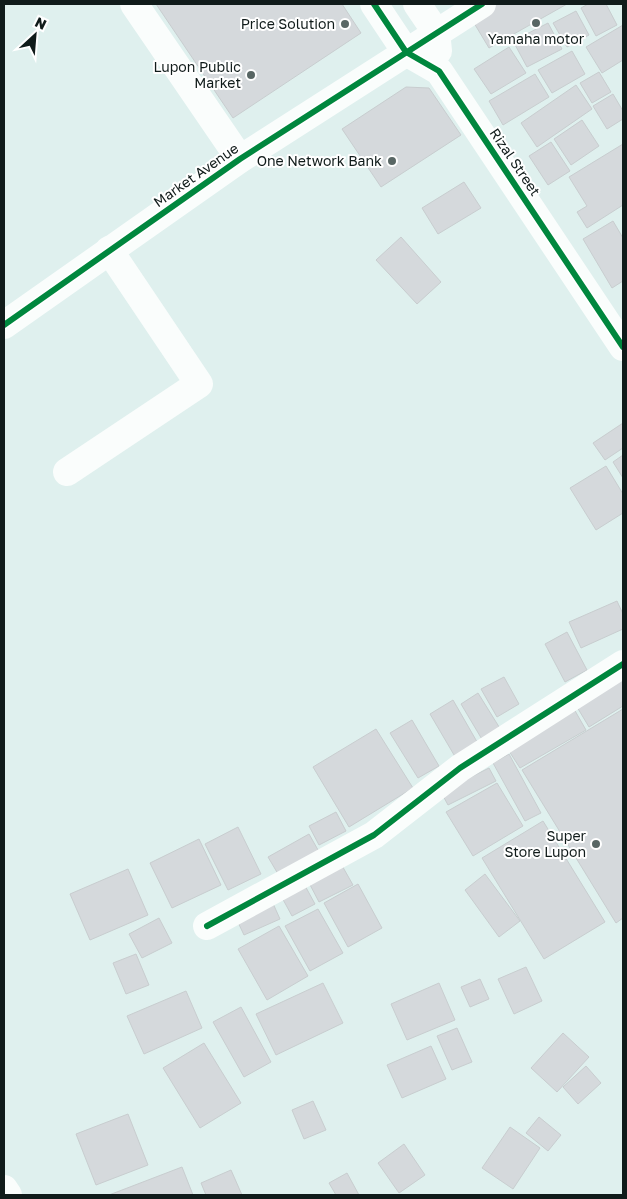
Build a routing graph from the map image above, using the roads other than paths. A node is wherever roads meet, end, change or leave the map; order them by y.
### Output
1 (134, 4) edge
2 (374, 4) edge
3 (417, 4) edge
4 (482, 4) edge
5 (436, 32) junction
6 (406, 52) junction
7 (439, 71) junction
8 (240, 160) junction
9 (110, 250) junction
10 (7, 316) edge
11 (623, 347) edge
12 (68, 472) dead end
13 (623, 664) edge
14 (207, 926) dead end
15 (4, 1189) edge
16 (8, 1195) edge

1 - 8 street
2 - 6 street, Rizal Street
3 - 5 street, Rizal Street
4 - 5 street, Market Avenue
5 - 6 street, Market Avenue
5 - 7 street, Rizal Street
6 - 7 street, Rizal Street
6 - 8 street, Market Avenue
7 - 11 street, Rizal Street
8 - 9 street, Market Avenue
9 - 10 street, Market Avenue
9 - 12 street
13 - 14 street
15 - 16 street

